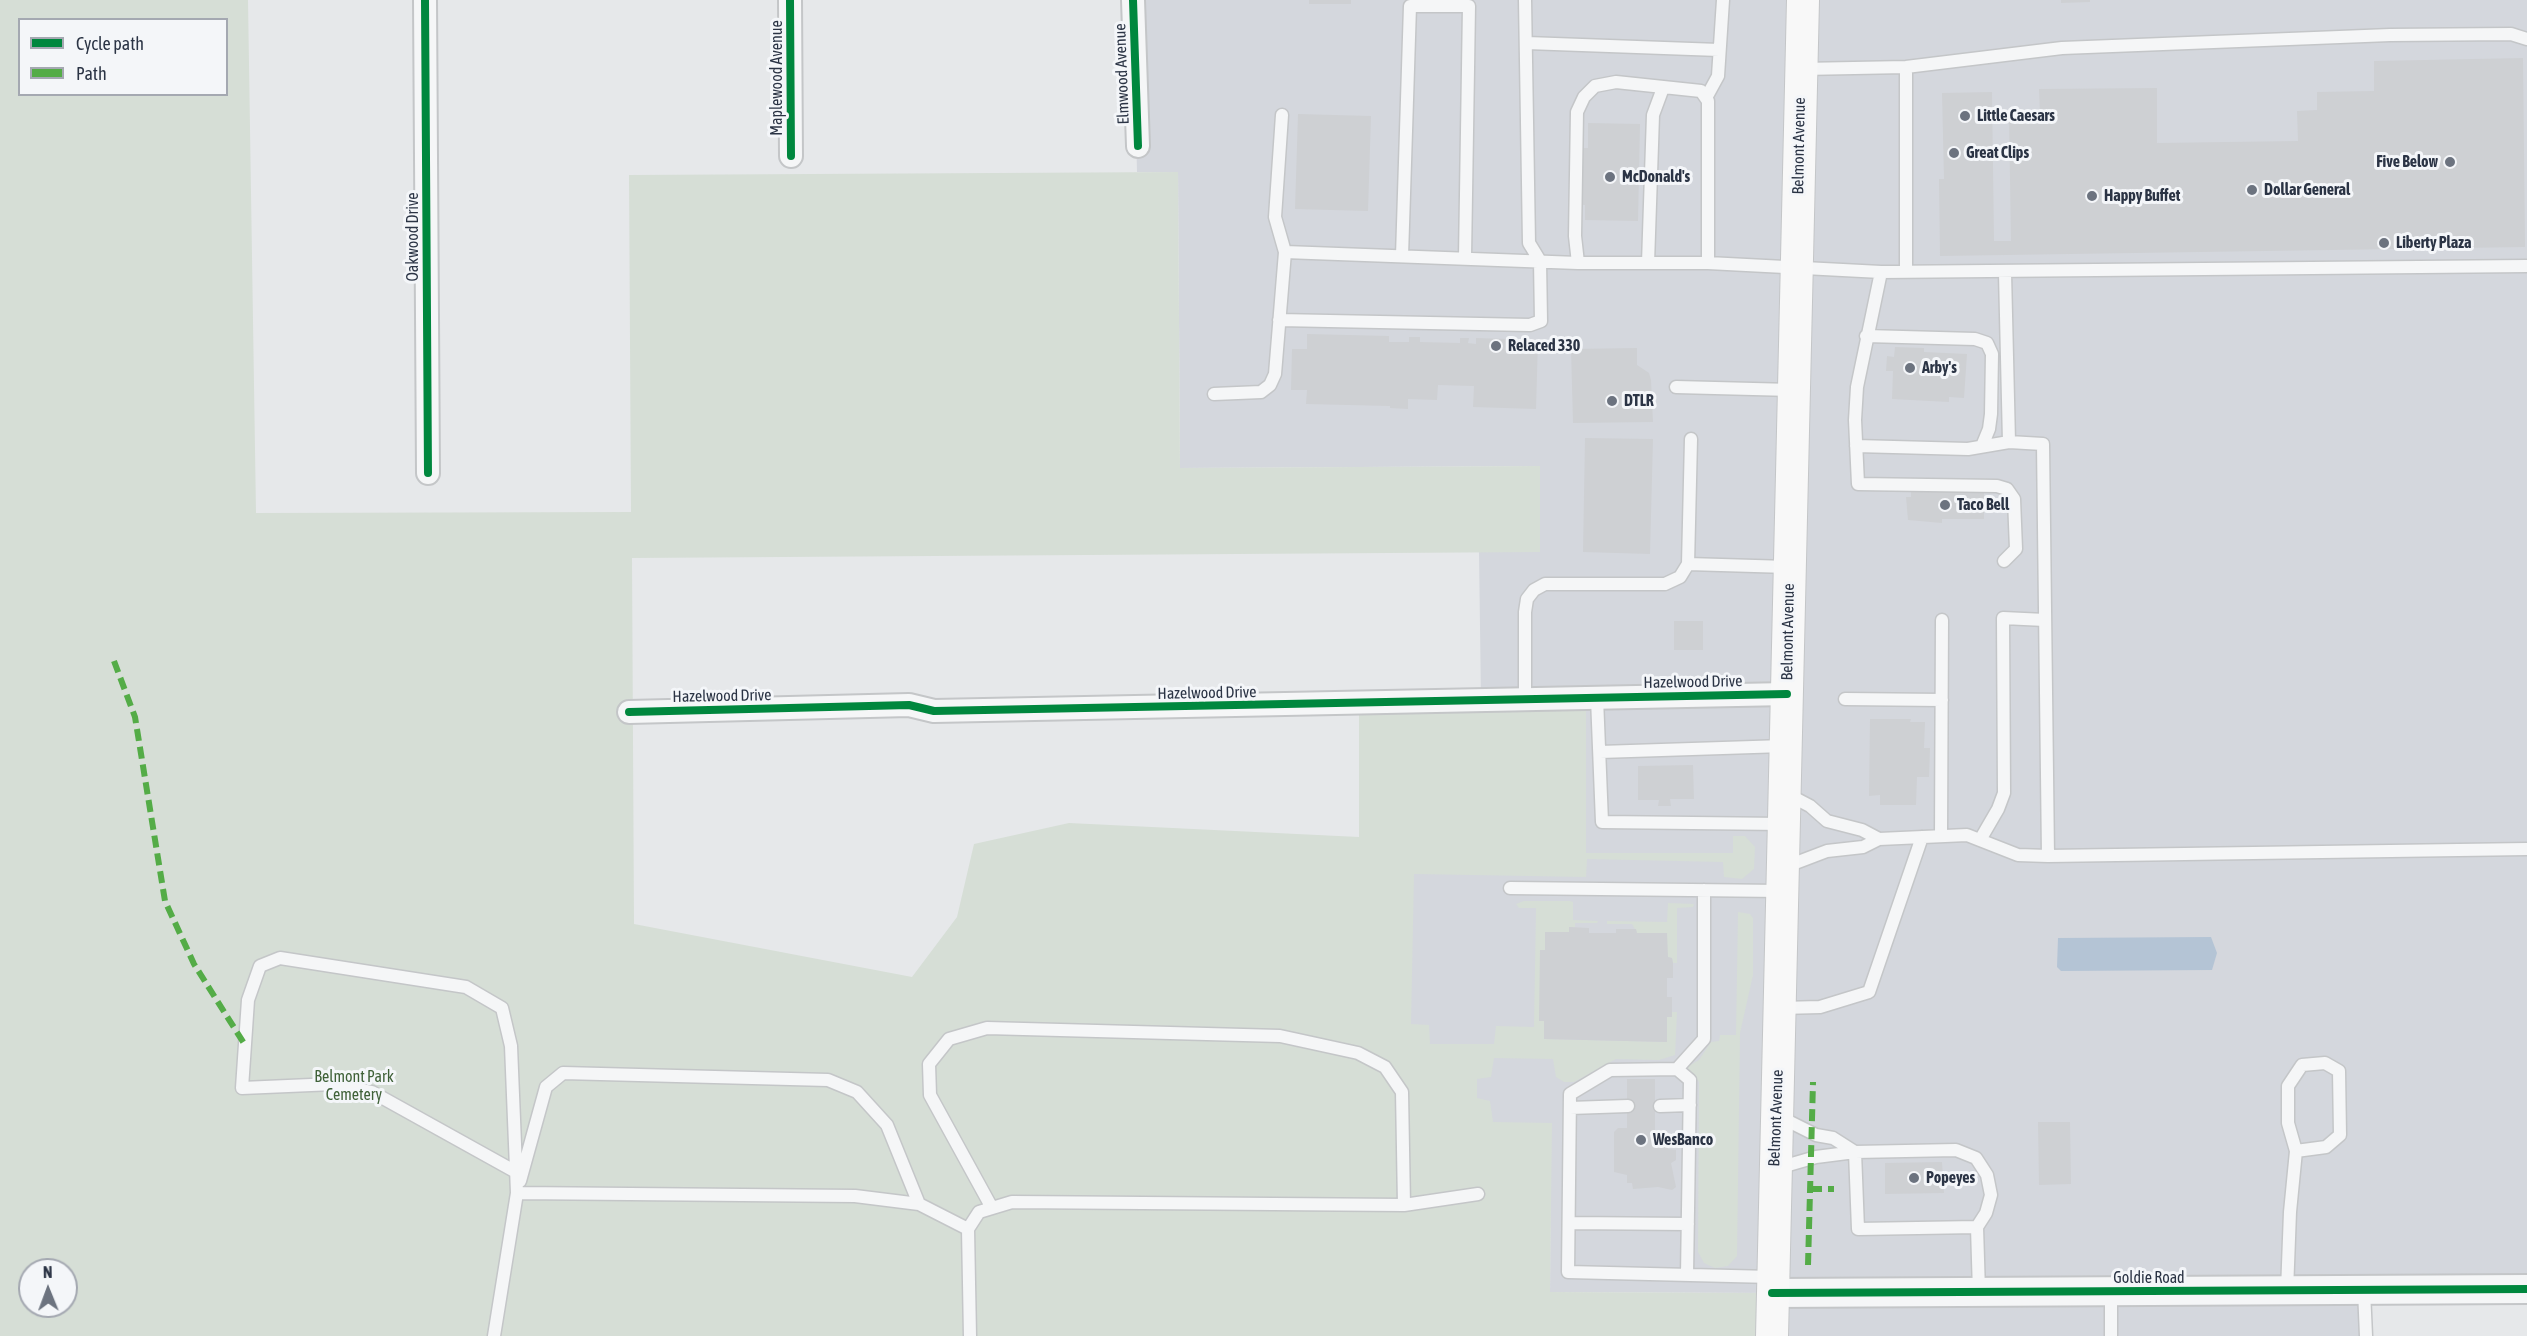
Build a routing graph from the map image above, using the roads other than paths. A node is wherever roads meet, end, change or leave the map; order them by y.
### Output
1 (424, 0) edge
2 (790, 0) edge
3 (1133, 0) edge
4 (1525, 0) edge
5 (1723, 0) edge
6 (1803, 0) edge
7 (1469, 3) edge
8 (2527, 39) edge
9 (1527, 43) junction
10 (1719, 50) junction
11 (1906, 67) junction
12 (1801, 69) junction
13 (1663, 88) junction
14 (1706, 98) junction
15 (1282, 115) dead end
16 (1138, 146) dead end
17 (791, 156) dead end
18 (1285, 252) junction
19 (1402, 256) junction
20 (1465, 257) junction
21 (1540, 261) junction
22 (1578, 263) junction
23 (1648, 263) junction
24 (1708, 263) junction
25 (2527, 266) edge
26 (1797, 269) junction
27 (1881, 272) junction
28 (1906, 272) junction
29 (2006, 273) junction
30 (1280, 320) junction
31 (1866, 336) junction
32 (1676, 387) dead end
33 (1792, 390) junction
34 (1214, 394) dead end
35 (1691, 439) dead end
36 (2009, 442) junction
37 (1856, 446) junction
38 (1982, 446) junction
39 (428, 473) dead end
40 (2004, 561) dead end
41 (1688, 564) junction
42 (1788, 567) junction
43 (1942, 620) dead end
44 (2045, 620) junction
45 (1787, 694) junction
46 (1597, 698) junction
47 (1845, 699) dead end
48 (1525, 700) junction
49 (1942, 700) junction
50 (629, 712) dead end
51 (1785, 746) junction
52 (1600, 752) junction
53 (1785, 792) junction
54 (1784, 824) junction
55 (1941, 836) junction
56 (1922, 837) junction
57 (1879, 839) junction
58 (1980, 840) junction
59 (2527, 849) edge
60 (2048, 856) junction
61 (1782, 880) junction
62 (1510, 888) dead end
63 (1704, 890) junction
64 (1779, 1008) junction
65 (1677, 1069) junction
66 (1689, 1105) junction
67 (1628, 1106) dead end
68 (1660, 1106) dead end
69 (1570, 1107) junction
70 (1776, 1115) junction
71 (2296, 1151) junction
72 (1856, 1152) junction
73 (1774, 1169) junction
74 (516, 1172) junction
75 (517, 1194) junction
76 (1478, 1194) dead end
77 (919, 1204) junction
78 (1404, 1205) junction
79 (992, 1208) junction
80 (1569, 1223) junction
81 (1688, 1224) junction
82 (1977, 1227) junction
83 (968, 1229) junction
84 (1687, 1275) junction
85 (1772, 1285) junction
86 (2527, 1289) edge
87 (2364, 1290) junction
88 (2287, 1291) junction
89 (1979, 1292) junction
90 (2111, 1292) junction
91 (494, 1336) edge
92 (970, 1336) edge
93 (1772, 1336) edge
94 (2111, 1336) edge
95 (2366, 1336) edge

1 - 39 street, Oakwood Drive
2 - 17 street, Maplewood Avenue
3 - 16 street, Elmwood Avenue
4 - 9 lane
5 - 10 lane
6 - 12 main road, Belmont Avenue
7 - 19 lane
7 - 20 lane
8 - 11 lane
9 - 10 lane
9 - 21 lane
10 - 14 lane
11 - 12 lane
11 - 28 lane
12 - 26 main road, Belmont Avenue
13 - 14 lane
13 - 22 lane
13 - 23 lane
14 - 24 lane
15 - 18 lane
18 - 19 lane
18 - 30 lane
19 - 20 lane
20 - 21 lane
21 - 22 lane
21 - 30 lane
22 - 23 lane
23 - 24 lane
24 - 26 lane
25 - 29 lane
26 - 27 lane
26 - 33 main road, Belmont Avenue
27 - 28 lane
27 - 31 lane
28 - 29 lane
29 - 36 lane
30 - 34 lane
31 - 37 lane
31 - 38 lane
32 - 33 lane
33 - 42 main road, Belmont Avenue
35 - 41 lane
36 - 38 lane
36 - 44 lane
37 - 38 lane
37 - 40 lane
41 - 42 lane
41 - 48 lane
42 - 45 main road, Belmont Avenue
43 - 49 lane
44 - 58 lane
44 - 60 lane
45 - 46 street, Hazelwood Drive
45 - 51 main road, Belmont Avenue
46 - 48 street, Hazelwood Drive
46 - 52 lane
47 - 49 lane
48 - 50 street, Hazelwood Drive
49 - 55 lane
51 - 52 lane
51 - 53 main road, Belmont Avenue
52 - 54 lane
53 - 54 main road, Belmont Avenue
53 - 57 lane
54 - 61 main road, Belmont Avenue
55 - 56 lane
55 - 58 lane
56 - 57 lane
56 - 64 lane
57 - 61 lane
58 - 60 lane
59 - 60 lane
61 - 63 lane
61 - 64 main road, Belmont Avenue
62 - 63 lane
63 - 65 lane
64 - 70 main road, Belmont Avenue
65 - 66 lane
65 - 69 lane
66 - 68 lane
66 - 81 lane
67 - 69 lane
69 - 80 lane
70 - 72 lane
70 - 73 main road, Belmont Avenue
71 - 71 lane
71 - 88 lane
72 - 73 lane
72 - 82 lane
72 - 82 lane
73 - 85 main road, Belmont Avenue
74 - 74 lane
74 - 75 lane
75 - 77 lane
75 - 77 lane
75 - 91 lane
76 - 78 lane
77 - 83 lane
78 - 79 lane
78 - 79 lane
79 - 83 lane
80 - 81 lane
80 - 84 lane
81 - 84 lane
82 - 89 lane
83 - 92 lane
84 - 85 lane
85 - 89 street, Goldie Road
85 - 93 main road, Belmont Avenue
86 - 87 street, Goldie Road
87 - 88 street, Goldie Road
87 - 95 lane
88 - 90 street, Goldie Road
89 - 90 street, Goldie Road
90 - 94 lane

